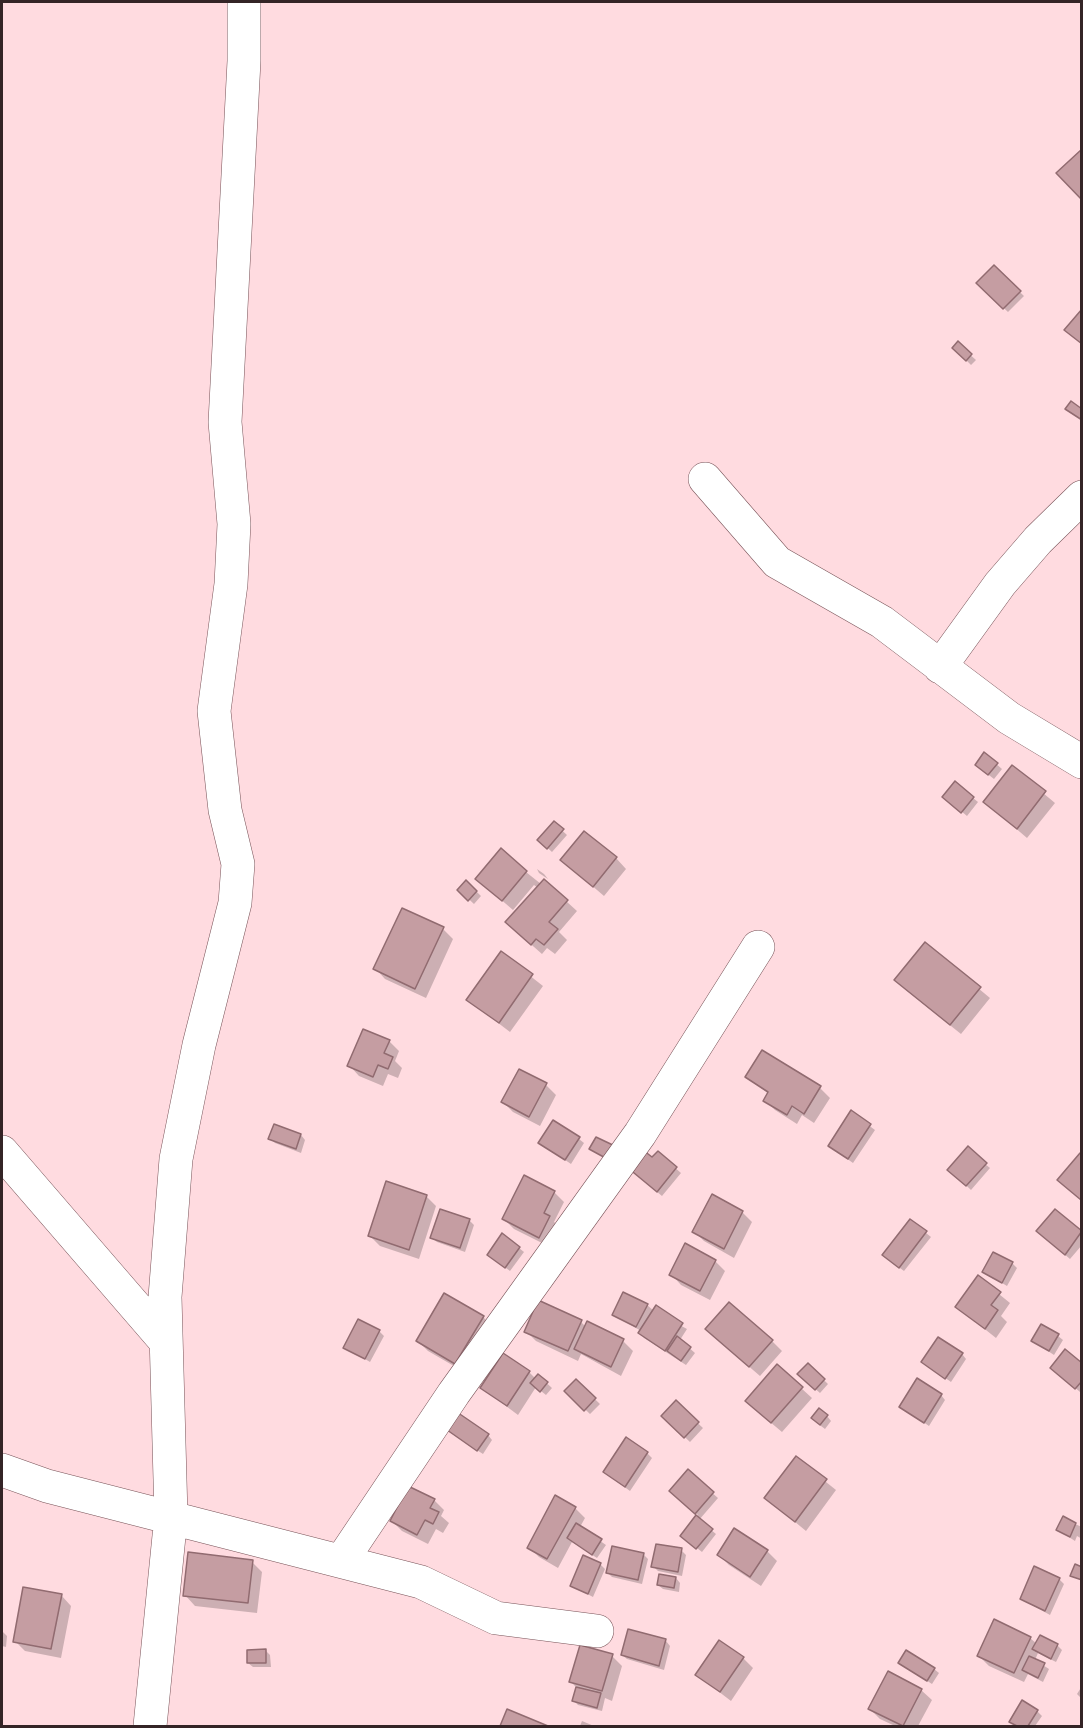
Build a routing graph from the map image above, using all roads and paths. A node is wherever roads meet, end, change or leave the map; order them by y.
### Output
1 (244, 2) edge
2 (705, 479) dead end
3 (1082, 497) edge
4 (940, 667) junction
5 (1082, 762) edge
6 (758, 947) dead end
7 (2, 1152) edge
8 (165, 1342) junction
9 (2, 1470) edge
10 (171, 1516) junction
11 (342, 1560) junction
12 (597, 1631) dead end
13 (150, 1726) edge

1 - 8 street
2 - 4 street
3 - 4 street
4 - 5 street
6 - 11 street
7 - 8 street
8 - 10 street
9 - 10 street
10 - 11 street
10 - 13 street
11 - 12 street

